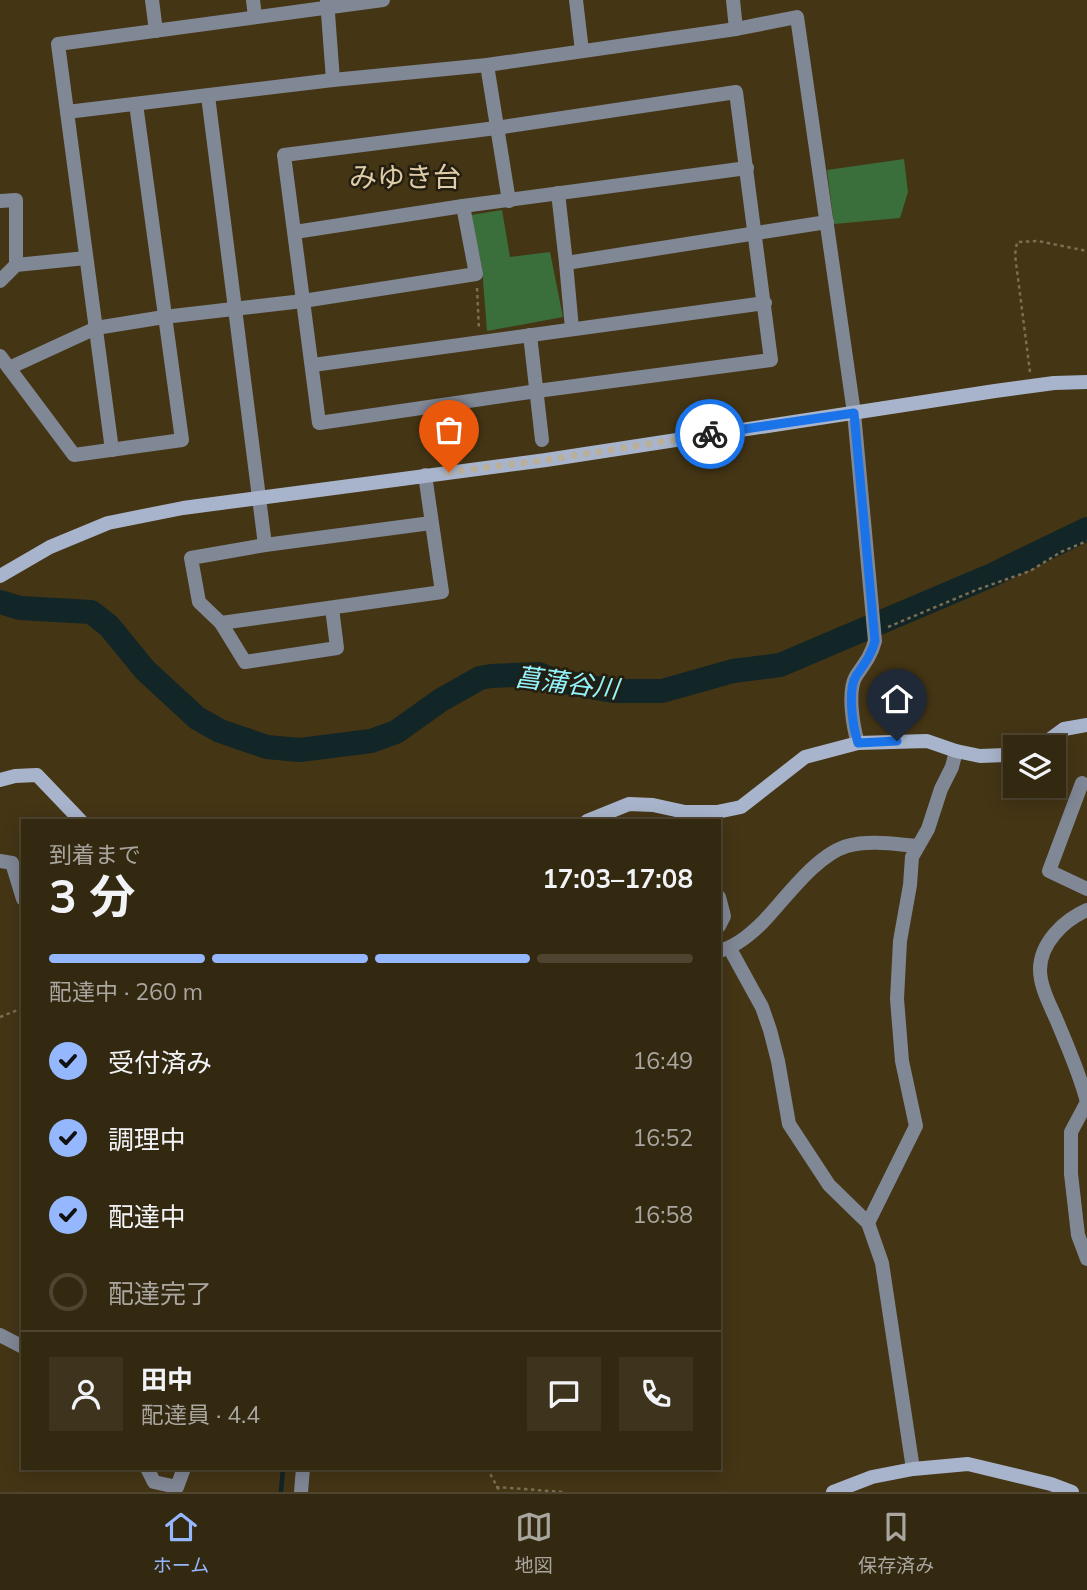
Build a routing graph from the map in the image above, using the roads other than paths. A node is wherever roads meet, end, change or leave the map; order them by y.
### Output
1 (152, 0) edge
2 (253, 0) edge
3 (383, 0) edge
4 (576, 0) edge
5 (733, 0) edge
6 (327, 4) edge
7 (256, 17) junction
8 (736, 29) junction
9 (156, 31) junction
10 (582, 51) junction
11 (486, 65) junction
12 (333, 80) junction
13 (208, 96) junction
14 (136, 104) junction
15 (67, 112) junction
16 (496, 128) junction
17 (747, 168) junction
18 (558, 193) junction
19 (0, 201) edge
20 (509, 201) junction
21 (463, 206) junction
22 (827, 222) junction
23 (295, 232) junction
24 (757, 235) junction
25 (86, 258) junction
26 (566, 263) junction
27 (16, 265) junction
28 (0, 281) edge
29 (303, 301) junction
30 (765, 303) junction
31 (236, 308) junction
32 (164, 317) junction
33 (96, 328) junction
34 (572, 329) junction
35 (530, 335) junction
36 (4, 362) edge
37 (313, 365) junction
38 (1087, 382) edge
39 (537, 391) junction
40 (854, 413) junction
41 (542, 440) dead end
42 (112, 450) junction
43 (425, 475) junction
44 (260, 500) junction
45 (431, 523) junction
46 (265, 545) junction
47 (0, 576) edge
48 (332, 608) junction
49 (221, 623) junction
50 (1087, 725) edge
51 (1056, 735) edge
52 (858, 743) junction
53 (956, 751) junction
54 (1003, 755) edge
55 (0, 780) edge
56 (1082, 783) dead end
57 (703, 816) edge
58 (79, 819) edge
59 (592, 819) edge
60 (917, 846) junction
61 (0, 861) edge
62 (1087, 889) edge
63 (21, 892) edge
64 (721, 905) edge
65 (1087, 909) edge
66 (721, 922) edge
67 (725, 950) edge
68 (868, 1223) junction
69 (1087, 1259) edge
70 (0, 1335) edge
71 (21, 1346) edge
72 (913, 1469) junction
73 (148, 1470) edge
74 (183, 1470) edge
75 (303, 1470) edge
76 (301, 1492) edge
77 (833, 1492) edge
78 (1072, 1492) edge

1 - 9 street
2 - 7 street
3 - 6 street
4 - 10 street
5 - 8 street
6 - 7 street
6 - 12 street
7 - 9 street
8 - 10 street
8 - 22 street
9 - 15 street
10 - 11 street
11 - 12 street
11 - 16 street
12 - 13 street
13 - 14 street
13 - 31 street
14 - 15 street
14 - 32 street
15 - 25 street
16 - 17 street
16 - 20 street
16 - 23 street
17 - 18 street
17 - 24 street
18 - 20 street
18 - 26 street
19 - 27 street
20 - 21 street
21 - 23 street
21 - 29 street
22 - 24 street
22 - 40 street
23 - 29 street
24 - 26 street
24 - 30 street
25 - 27 street
25 - 33 street
26 - 34 street
27 - 28 street
29 - 31 street
29 - 37 street
30 - 34 street
30 - 39 street
31 - 32 street
31 - 44 street
32 - 33 street
32 - 42 street
33 - 36 street
33 - 42 street
34 - 35 street
35 - 37 street
35 - 39 street
36 - 42 street
37 - 39 street
38 - 40 street
39 - 41 street
40 - 43 street
40 - 52 street
43 - 44 street
43 - 45 street
44 - 46 street
44 - 47 street
45 - 46 street
45 - 48 street
46 - 49 street
48 - 49 street
48 - 49 street
50 - 51 street
52 - 53 street
52 - 57 street
53 - 54 street
53 - 60 street
55 - 58 street
56 - 62 street
57 - 59 street
60 - 67 street
60 - 68 street
61 - 63 street
64 - 66 street
65 - 69 street
67 - 68 street
68 - 72 street
70 - 71 street
72 - 77 street
72 - 78 street
73 - 74 street
75 - 76 street

